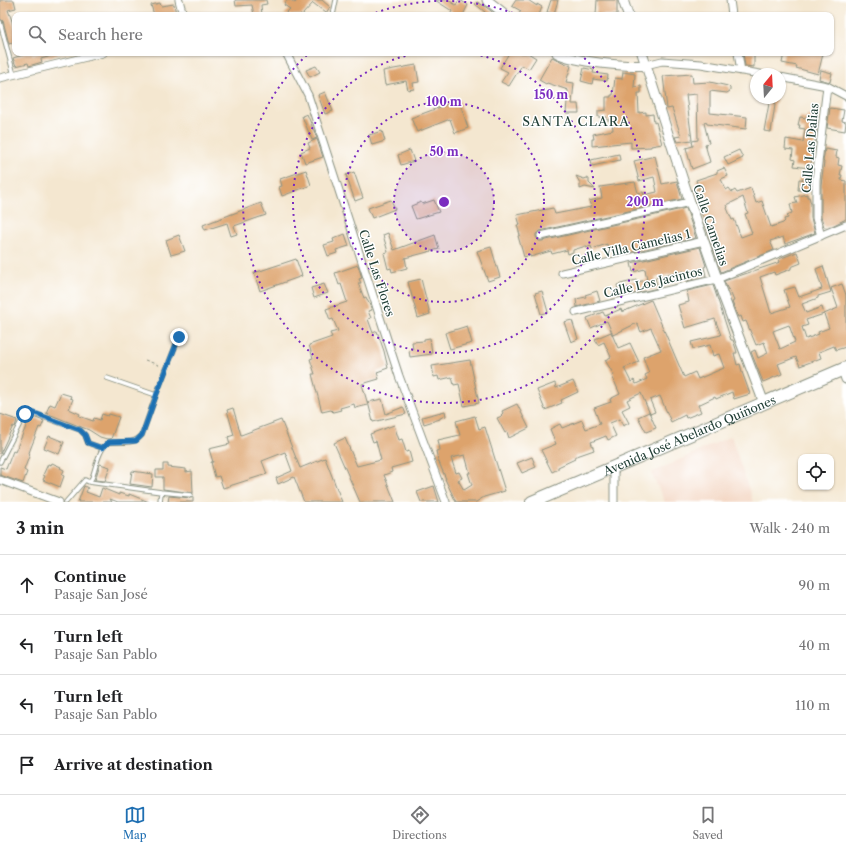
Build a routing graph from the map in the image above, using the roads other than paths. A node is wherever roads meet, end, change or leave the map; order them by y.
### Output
1 (179, 0) edge
2 (336, 0) edge
3 (487, 0) edge
4 (623, 0) edge
5 (730, 0) edge
6 (182, 12) edge
7 (334, 12) edge
8 (502, 12) edge
9 (627, 12) edge
10 (732, 12) edge
11 (0, 22) edge
12 (89, 56) edge
13 (289, 56) edge
14 (564, 56) edge
15 (643, 56) edge
16 (738, 56) edge
17 (646, 66) junction
18 (741, 71) junction
19 (750, 72) edge
20 (14, 74) junction
21 (0, 78) edge
22 (786, 79) edge
23 (827, 86) junction
24 (846, 96) edge
25 (690, 202) junction
26 (846, 225) edge
27 (541, 236) dead end
28 (821, 236) junction
29 (704, 241) junction
30 (562, 274) dead end
31 (717, 278) junction
32 (576, 312) dead end
33 (179, 337) dead end
34 (845, 372) edge
35 (107, 378) dead end
36 (156, 396) junction
37 (764, 404) junction
38 (102, 448) junction
39 (0, 462) edge
40 (614, 467) junction
41 (0, 480) edge
42 (89, 482) junction
43 (161, 492) junction
44 (191, 495) dead end
45 (59, 502) edge
46 (66, 502) edge
47 (160, 502) edge
48 (446, 502) edge
49 (532, 502) edge
50 (614, 502) edge

1 - 6 street
2 - 7 lane
3 - 8 street
4 - 9 street
5 - 10 street
11 - 20 lane
12 - 20 street
13 - 48 street, Calle Las Flores
14 - 17 street
15 - 17 street, Calle Camelias
16 - 18 street
17 - 18 street
17 - 25 street, Calle Camelias
18 - 19 street
20 - 21 street
22 - 23 street
23 - 24 street
23 - 28 street, Calle Las Dalias
25 - 27 street
25 - 29 street, Calle Camelias
26 - 28 street, Calle Los Jacintos
28 - 31 street, Calle Los Jacintos
29 - 30 street, Calle Villa Camelias 1
29 - 31 street, Calle Camelias
31 - 32 street, Calle Los Jacintos
31 - 37 street, Calle Camelias
33 - 36 lane
34 - 37 main road, Avenida José Abelardo Quiñones
35 - 36 lane
36 - 38 lane
37 - 40 main road, Avenida José Abelardo Quiñones
38 - 39 lane
38 - 42 lane
40 - 49 main road, Avenida José Abelardo Quiñones
40 - 50 street
41 - 45 street
42 - 43 lane
42 - 46 lane
43 - 44 lane
43 - 47 lane

